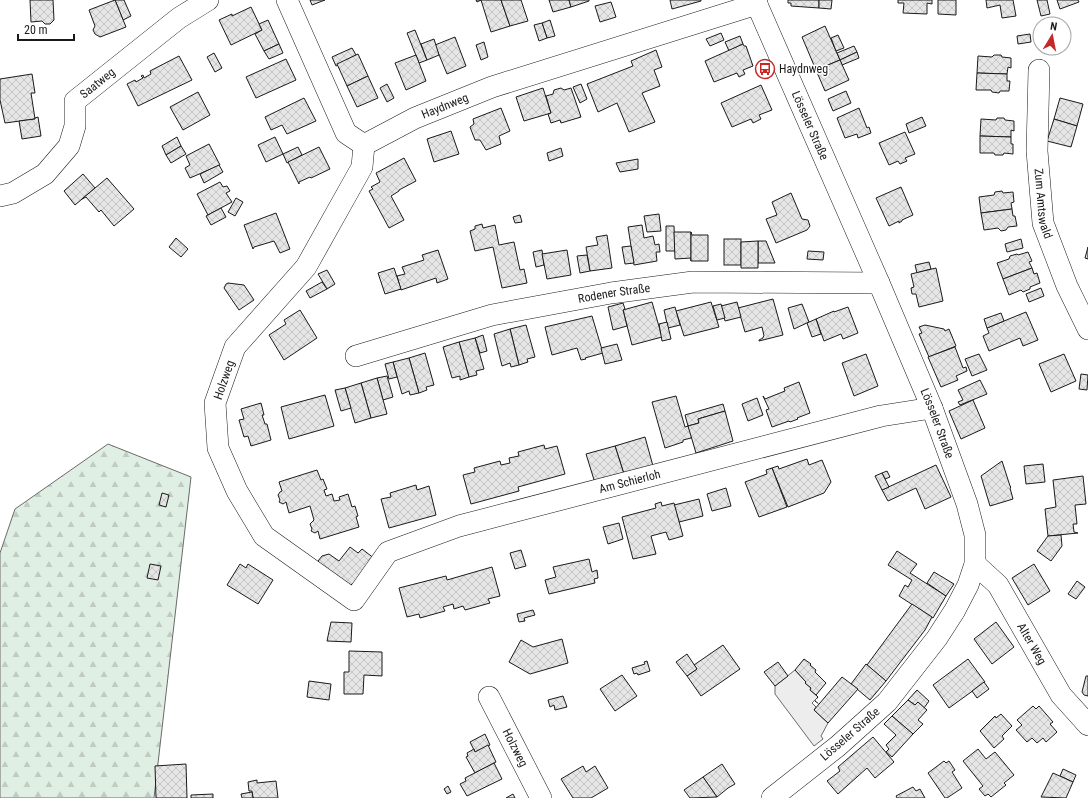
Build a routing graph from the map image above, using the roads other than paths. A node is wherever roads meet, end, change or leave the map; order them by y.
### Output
1 (208, 0) edge
2 (287, 0) edge
3 (756, 2) edge
4 (1039, 70) dead end
5 (364, 145) junction
6 (0, 196) edge
7 (879, 283) junction
8 (1088, 329) edge
9 (356, 356) dead end
10 (932, 408) junction
11 (974, 564) junction
12 (354, 600) joint
13 (489, 697) dead end
14 (1088, 725) edge
15 (541, 798) edge
16 (772, 798) edge

1 - 6 street, Saatweg
2 - 5 street
3 - 5 street, Haydnweg
3 - 7 street, Lösseler Straße
4 - 8 street, Zum Amtswald
5 - 12 street, Holzweg
7 - 9 street, Rodener Straße
7 - 10 street, Lösseler Straße
10 - 11 street, Lösseler Straße
10 - 12 street, Am Schierloh
11 - 14 street, Alter Weg
11 - 16 street, Lösseler Straße
13 - 15 street, Holzweg

